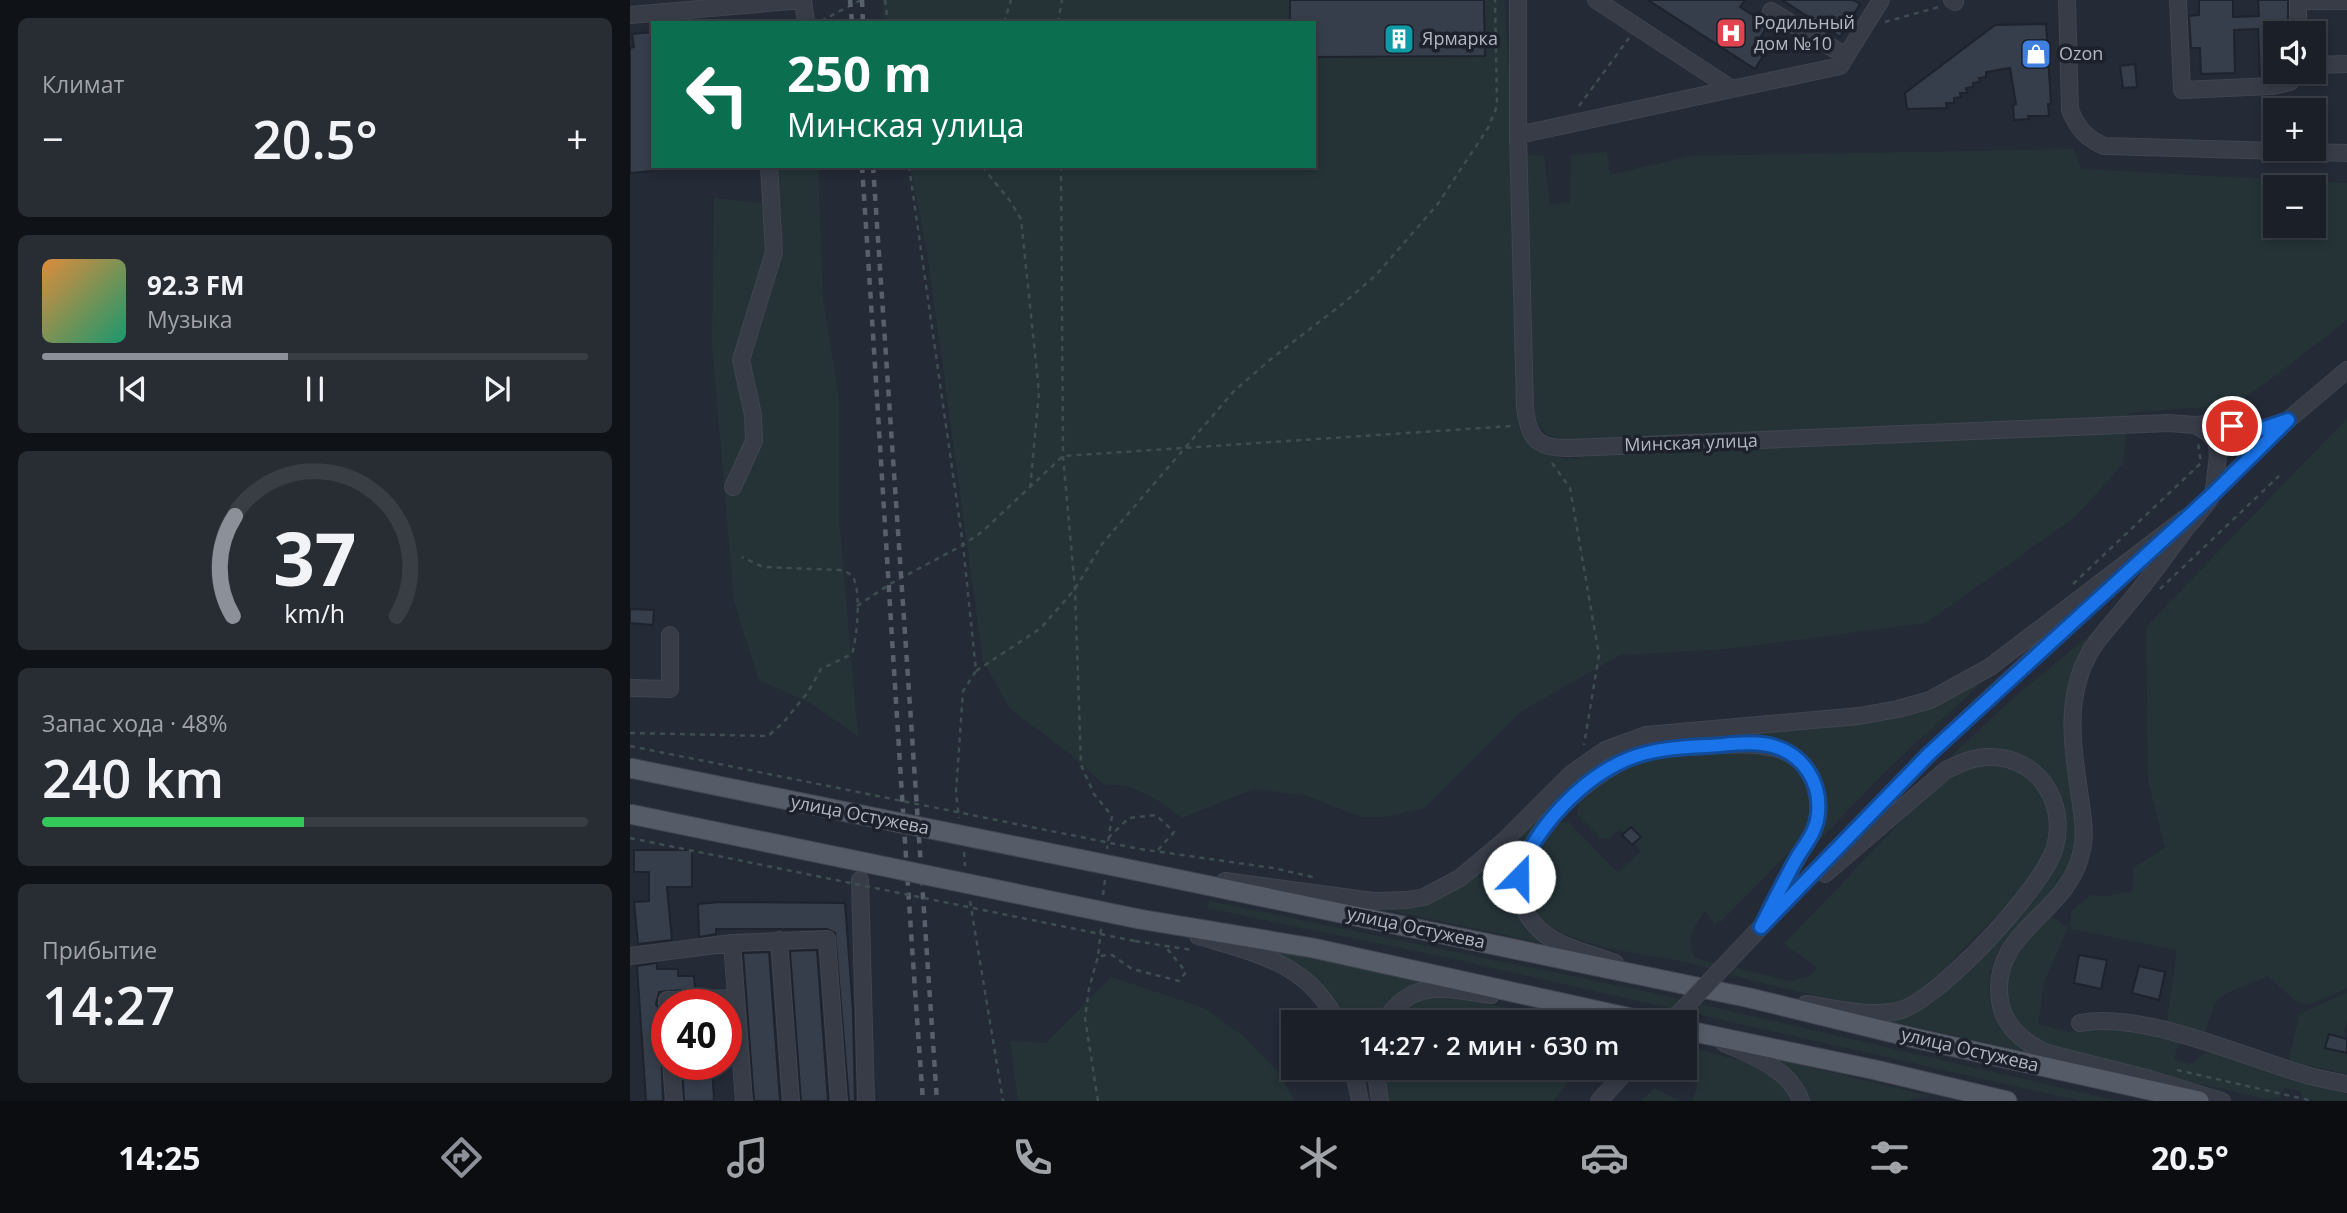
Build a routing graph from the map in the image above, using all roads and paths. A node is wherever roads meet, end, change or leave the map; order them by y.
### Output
1 (803, 0) edge
2 (861, 0) edge
3 (885, 0) edge
4 (1011, 0) edge
5 (1062, 0) edge
6 (1495, 0) edge
7 (1596, 0) edge
8 (1881, 0) edge
9 (2067, 0) edge
10 (2178, 0) edge
11 (1953, 1) edge
12 (2347, 1) edge
13 (1523, 4) edge
14 (1772, 12) dead end
15 (630, 15) edge
16 (806, 21) edge
17 (820, 21) edge
18 (888, 21) edge
19 (1005, 21) edge
20 (1058, 21) edge
21 (2298, 21) edge
22 (1637, 27) junction
23 (1864, 28) junction
24 (1846, 56) junction
25 (2347, 64) edge
26 (2326, 65) edge
27 (2281, 84) edge
28 (1732, 89) junction
29 (1566, 125) junction
30 (1518, 135) junction
31 (2347, 153) edge
32 (769, 168) edge
33 (909, 168) edge
34 (985, 168) edge
35 (1061, 168) edge
36 (2347, 370) edge
37 (2288, 420) junction
38 (1527, 425) junction
39 (2195, 425) junction
40 (1536, 440) junction
41 (1185, 448) junction
42 (1063, 456) junction
43 (2279, 476) dead end
44 (733, 487) dead end
45 (1030, 489) junction
46 (2213, 494) junction
47 (2184, 519) junction
48 (963, 545) junction
49 (742, 557) dead end
50 (1075, 589) junction
51 (2159, 590) dead end
52 (857, 606) junction
53 (670, 635) dead end
54 (976, 671) junction
55 (630, 688) edge
56 (630, 733) edge
57 (1584, 745) dead end
58 (630, 746) edge
59 (630, 768) edge
60 (630, 814) edge
61 (961, 830) dead end
62 (630, 838) edge
63 (962, 842) dead end
64 (1140, 849) dead end
65 (1158, 850) dead end
66 (965, 867) dead end
67 (1138, 871) junction
68 (860, 880) dead end
69 (969, 893) dead end
70 (1139, 919) junction
71 (1761, 927) junction
72 (779, 940) junction
73 (732, 943) junction
74 (1165, 946) junction
75 (1192, 950) dead end
76 (630, 956) edge
77 (1098, 956) dead end
78 (1185, 972) dead end
79 (1656, 978) junction
80 (735, 989) edge
81 (1750, 998) junction
82 (1330, 1010) edge
83 (1394, 1010) edge
84 (1589, 1010) edge
85 (1594, 1010) edge
86 (1682, 1010) edge
87 (2080, 1023) dead end
88 (1697, 1032) edge
89 (1710, 1035) junction
90 (2169, 1069) dead end
91 (742, 1075) edge
92 (672, 1080) edge
93 (1356, 1080) edge
94 (1377, 1080) edge
95 (1617, 1080) edge
96 (1614, 1083) junction
97 (2347, 1084) edge
98 (674, 1101) edge
99 (744, 1101) edge
100 (791, 1101) edge
101 (839, 1101) edge
102 (866, 1101) edge
103 (1003, 1101) edge
104 (1098, 1101) edge
105 (1360, 1101) edge
106 (1380, 1101) edge
107 (1585, 1101) edge
108 (1599, 1101) edge
109 (1605, 1101) edge
110 (1801, 1101) edge
111 (2007, 1101) edge
112 (2199, 1101) edge
113 (2222, 1101) edge
114 (2313, 1101) edge

1 - 15 street
1 - 16 street
2 - 17 path
3 - 18 path
4 - 19 path
5 - 20 path
6 - 41 path
7 - 22 street
8 - 23 street
9 - 31 street
10 - 27 street
11 - 23 path
12 - 21 street
13 - 30 street
14 - 24 street
22 - 28 street
22 - 29 path
23 - 24 street
24 - 28 street
25 - 26 street
28 - 29 street
29 - 30 street
30 - 38 street
32 - 44 street
33 - 48 path
34 - 45 path
35 - 42 path
36 - 37 street, Минская улица
37 - 39 street, Минская улица
37 - 46 street, Минская улица
38 - 40 street
38 - 41 path
39 - 40 street, Минская улица
39 - 46 street
40 - 57 path
41 - 42 path
41 - 50 path
42 - 45 path
42 - 50 path
43 - 51 path
45 - 48 path
46 - 47 street, Минская улица
46 - 113 street
47 - 67 street
47 - 71 street, Минская улица
48 - 52 path
48 - 54 path
49 - 52 path
50 - 54 path
50 - 65 path
52 - 56 path
53 - 55 street
54 - 61 path
58 - 64 path, bridge
59 - 67 main road, улица Остужева, bridge
60 - 70 main road, bridge
62 - 74 path, bridge
63 - 66 path
67 - 79 main road, улица Остужева
68 - 102 street
69 - 103 path
70 - 82 street
70 - 85 main road
71 - 79 street
71 - 81 street
71 - 86 street, Минская улица, bridge
72 - 73 street
72 - 100 street
72 - 101 street
73 - 76 street
73 - 80 street
74 - 75 path
74 - 78 path
77 - 104 path
79 - 81 main road, улица Остужева
81 - 112 main road, улица Остужева
83 - 84 street
87 - 97 street
88 - 89 main road
89 - 110 street
89 - 111 main road
90 - 114 path
91 - 99 street
92 - 98 street
93 - 105 street
94 - 106 street
95 - 96 street
96 - 107 street
96 - 108 street
96 - 109 street

